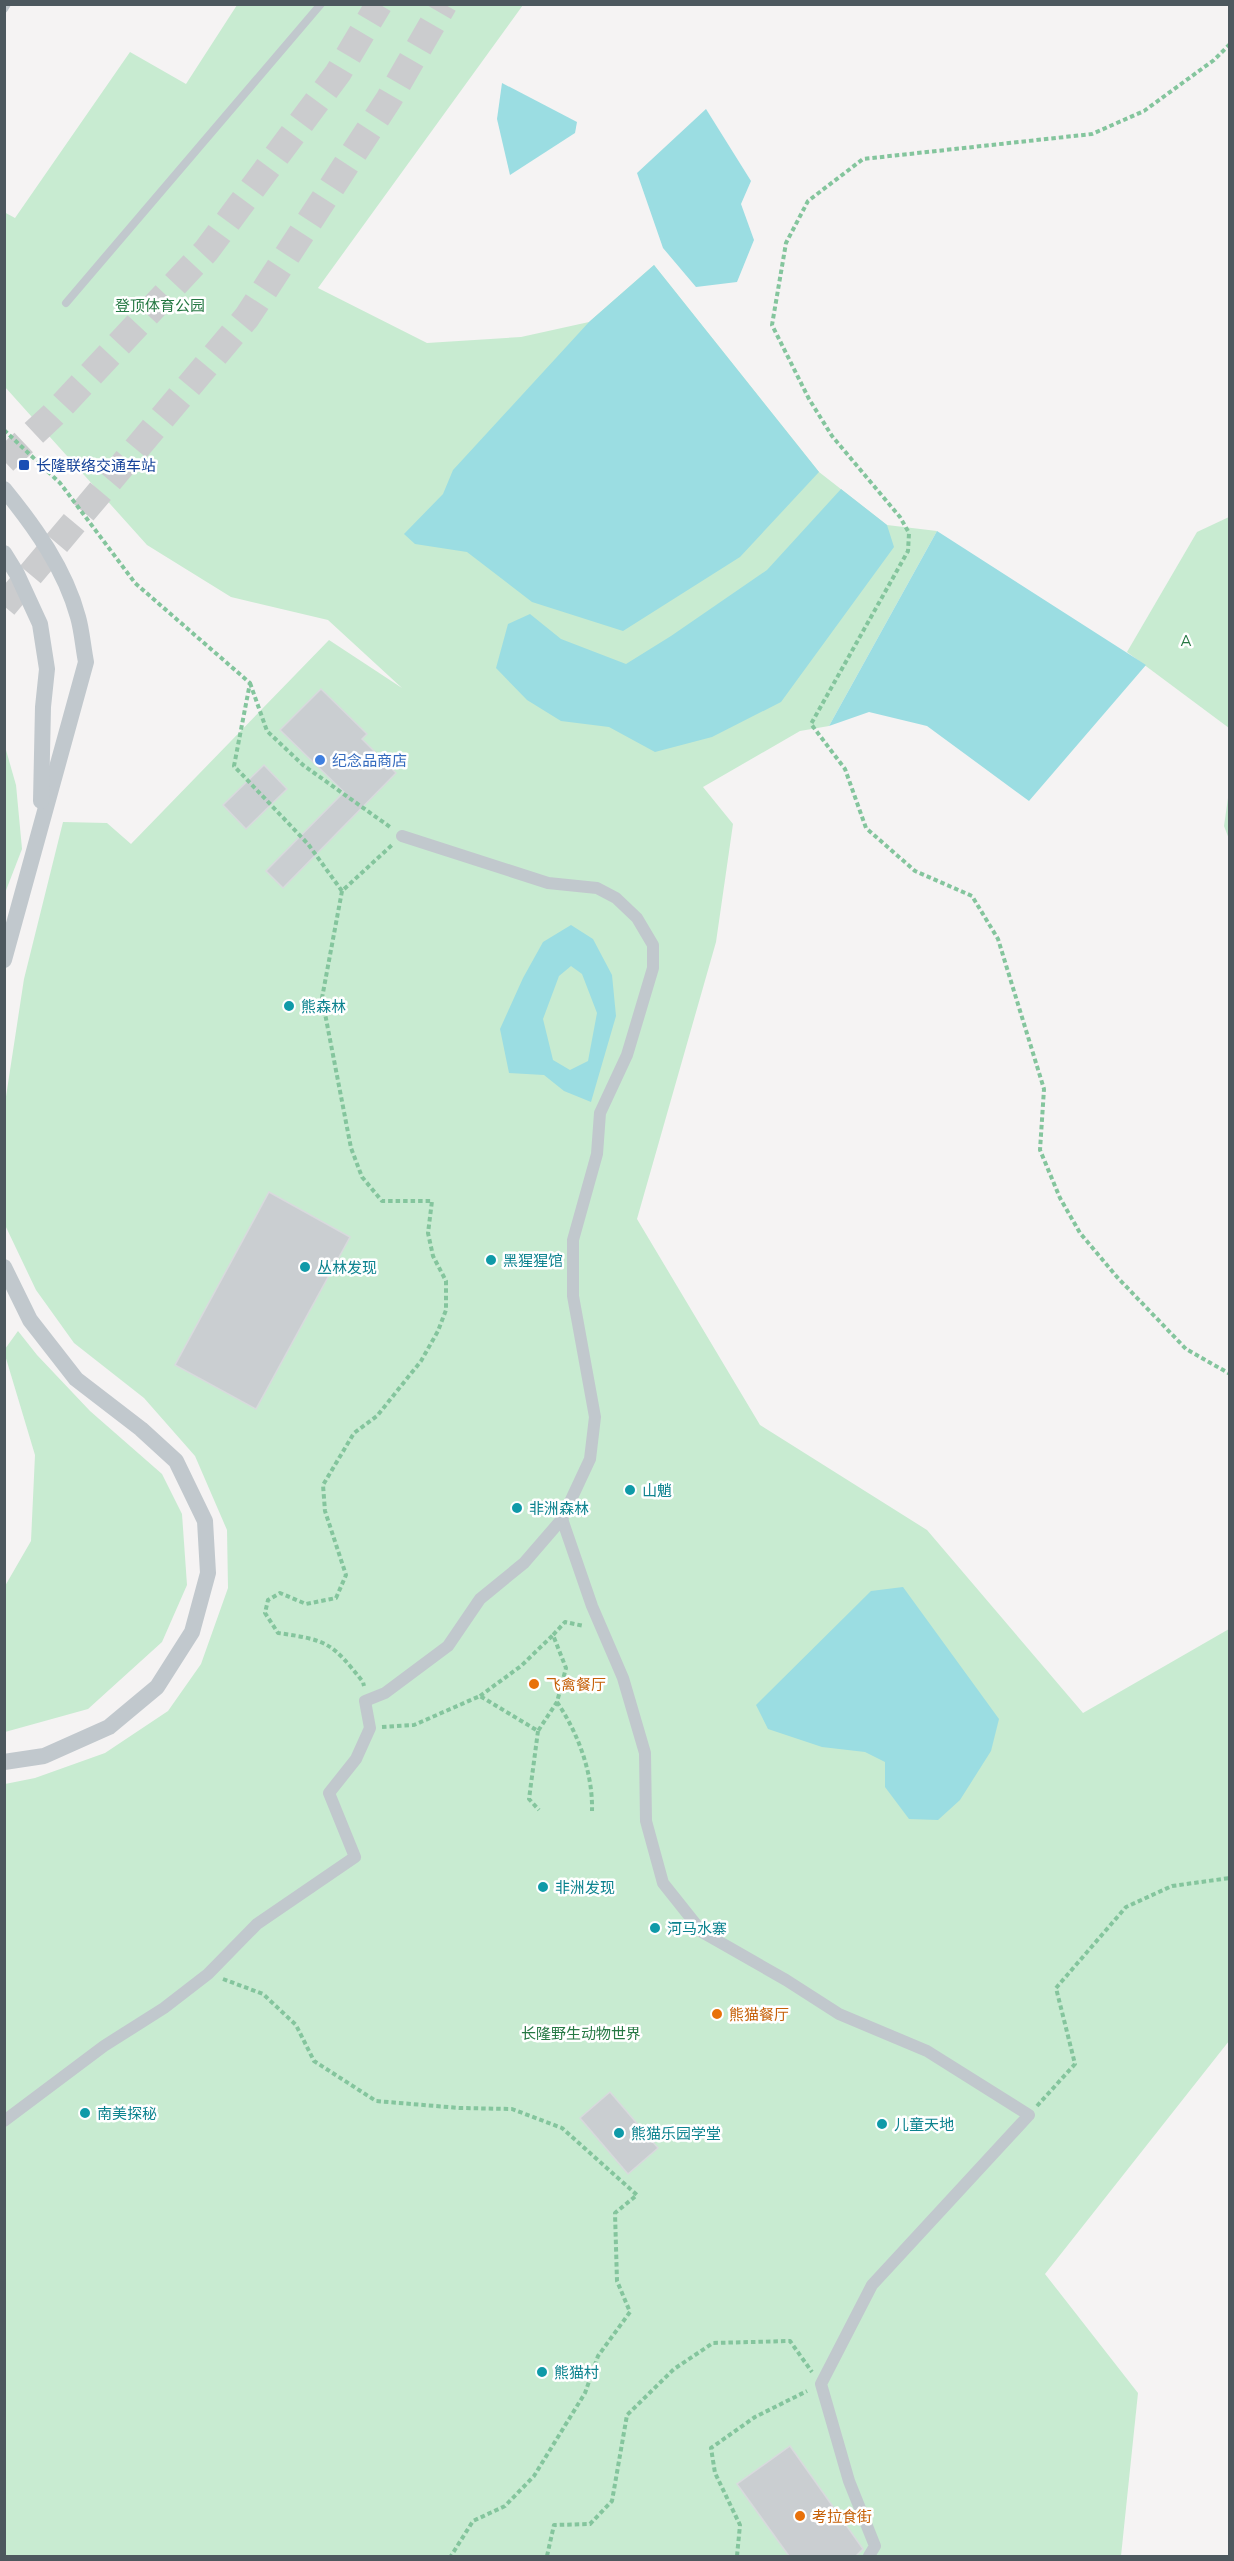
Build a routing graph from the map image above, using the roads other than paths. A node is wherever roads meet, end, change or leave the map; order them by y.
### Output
1 (7, 4) edge
2 (321, 4) edge
3 (4, 9) edge
4 (66, 303) dead end
5 (4, 489) edge
6 (4, 553) edge
7 (41, 822) junction
8 (402, 836) road end
9 (4, 960) edge
10 (4, 1266) edge
11 (562, 1519) junction
12 (4, 1762) edge
13 (4, 2121) edge
14 (869, 2556) edge

1 - 3 lane
2 - 4 lane
5 - 7 street
6 - 7 street
7 - 9 street
8 - 11 street
10 - 12 street
11 - 13 street
11 - 14 street

